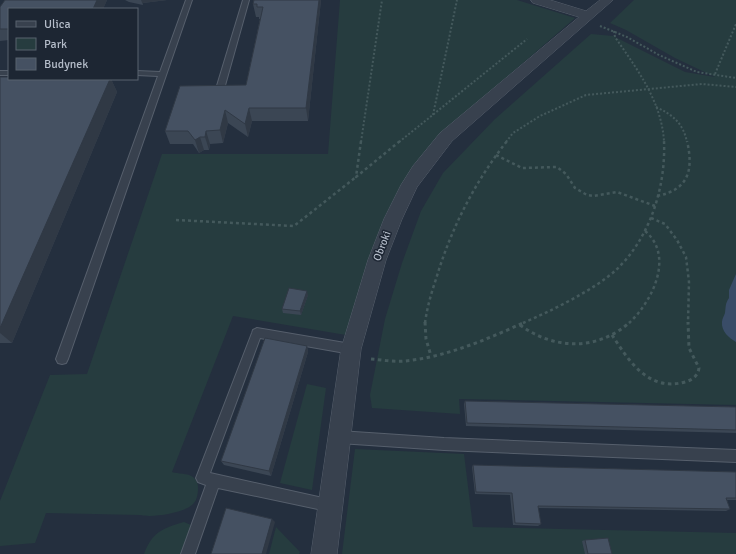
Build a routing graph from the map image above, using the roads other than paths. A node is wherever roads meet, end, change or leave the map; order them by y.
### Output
1 (189, 0) edge
2 (246, 0) edge
3 (537, 0) edge
4 (607, 0) edge
5 (594, 21) junction
6 (138, 73) edge
7 (164, 74) junction
8 (220, 90) edge
9 (351, 349) junction
10 (62, 359) dead end
11 (340, 437) junction
12 (736, 456) edge
13 (214, 481) junction
14 (332, 506) junction
15 (188, 554) edge
16 (324, 554) edge

1 - 7 lane
2 - 8 lane
3 - 5 street
4 - 5 street, Obroki
5 - 9 street, Obroki
6 - 7 lane
7 - 10 lane
9 - 11 street, Obroki
9 - 13 lane
11 - 12 lane
11 - 14 street, Obroki
13 - 14 lane
13 - 15 lane
14 - 16 street, Obroki

